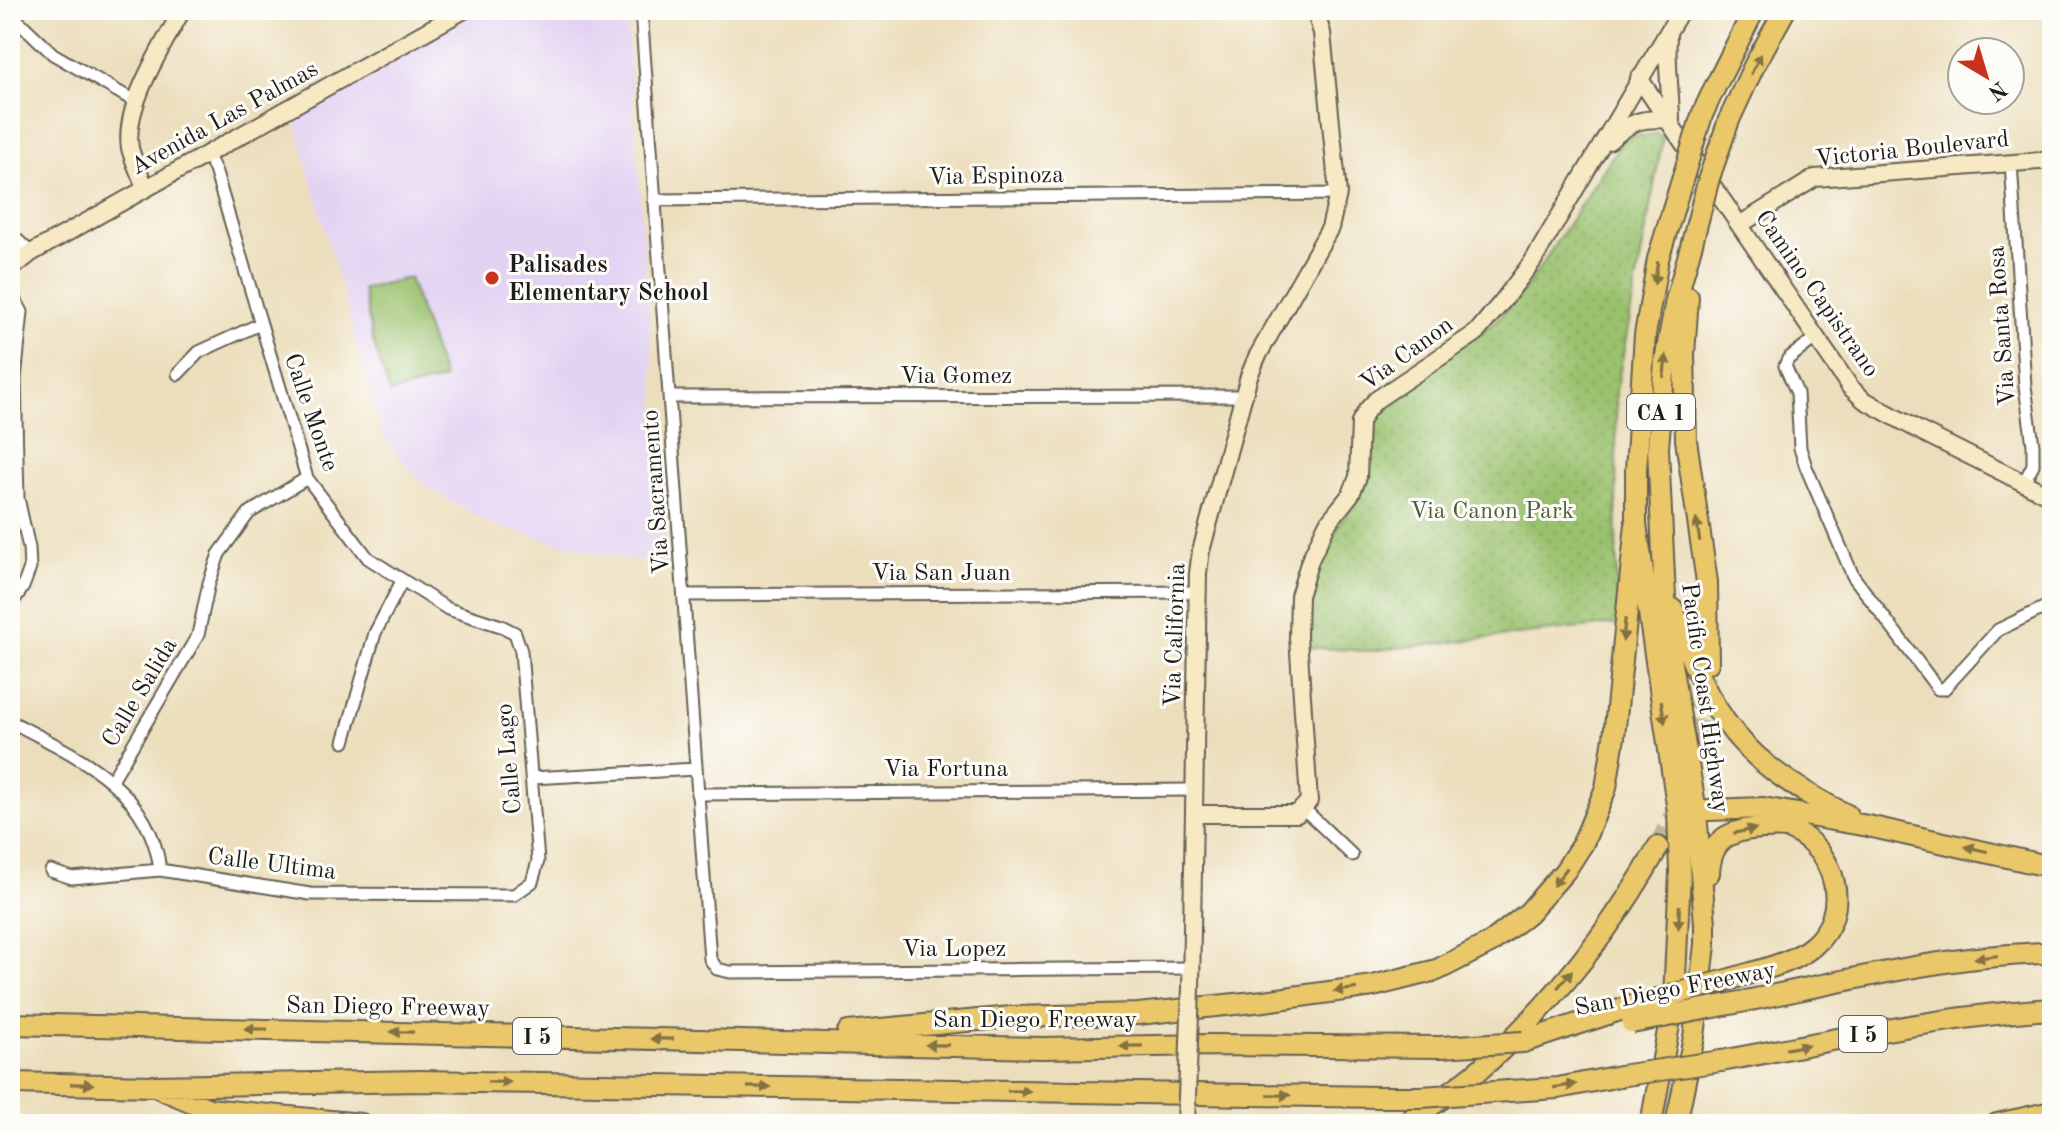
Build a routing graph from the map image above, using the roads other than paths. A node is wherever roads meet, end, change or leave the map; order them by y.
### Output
1 (182, 10) edge
2 (464, 10) edge
3 (641, 10) edge
4 (1315, 10) edge
5 (1328, 10) edge
6 (1681, 10) edge
7 (1754, 10) edge
8 (1785, 10) edge
9 (10, 13) edge
10 (1668, 31) junction
11 (1322, 33) junction
12 (1639, 78) junction
13 (136, 102) junction
14 (1670, 121) junction
15 (1601, 147) junction
16 (207, 154) junction
17 (2052, 160) edge
18 (2011, 162) junction
19 (145, 188) junction
20 (1338, 194) junction
21 (654, 200) junction
22 (1741, 224) junction
23 (10, 233) edge
24 (1692, 243) junction
25 (31, 253) junction
26 (10, 270) edge
27 (10, 290) edge
28 (260, 324) junction
29 (1815, 338) junction
30 (178, 374) dead end
31 (1242, 396) junction
32 (670, 397) junction
33 (307, 478) junction
34 (2023, 484) junction
35 (2052, 497) edge
36 (1636, 524) junction
37 (402, 581) junction
38 (1664, 584) junction
39 (1198, 592) junction
40 (684, 595) junction
41 (2052, 604) edge
42 (10, 606) edge
43 (515, 633) joint
44 (1708, 663) tunnel mouth
45 (10, 721) edge
46 (344, 742) dead end
47 (696, 769) junction
48 (532, 778) junction
49 (112, 780) junction
50 (1194, 790) junction
51 (697, 794) junction
52 (1304, 809) junction
53 (1687, 811) junction
54 (1194, 814) junction
55 (1868, 826) junction
56 (1658, 847) tunnel mouth
57 (1352, 855) dead end
58 (2052, 867) edge
59 (160, 870) junction
60 (51, 871) dead end
61 (532, 882) joint
62 (1705, 945) junction
63 (2052, 953) edge
64 (1192, 968) junction
65 (717, 969) joint
66 (2052, 1009) edge
67 (1632, 1015) junction
68 (10, 1024) edge
69 (740, 1040) junction
70 (1523, 1042) junction
71 (10, 1083) edge
72 (154, 1086) junction
73 (2052, 1112) edge
74 (361, 1124) edge
75 (1186, 1124) edge
76 (1404, 1124) edge
77 (1651, 1124) edge
78 (1676, 1124) edge
79 (1997, 1124) edge

1 - 13 main road
2 - 16 main road, Avenida Las Palmas
3 - 21 street, Via Sacramento
4 - 11 main road, Via California
5 - 11 main road, Via California
6 - 10 main road, Via Canon
7 -> 36 highway, Pacific Coast Highway / CA 1, bridge
24 -> 8 highway, Pacific Coast Highway / CA 1, bridge
9 - 13 street
10 - 12 main road, Via Canon
10 - 14 main road
11 - 20 main road, Via California
12 - 14 main road, Camino Capistrano
12 - 15 main road, Via Canon
13 - 19 main road
14 - 15 main road
14 - 22 main road, Camino Capistrano
15 - 52 main road, Via Canon
16 - 19 main road, Avenida Las Palmas
16 - 28 street, Calle Monte
17 - 18 main road, Victoria Boulevard
18 - 22 main road, Victoria Boulevard
18 - 34 street, Via Santa Rosa
19 - 25 main road, Avenida Las Palmas
20 - 21 street, Via Espinoza
20 - 31 main road, Via California
21 - 32 street, Via Sacramento
22 - 29 main road, Camino Capistrano
23 - 25 street
38 -> 24 highway, Pacific Coast Highway / CA 1
44 -> 24 highway
25 - 26 main road, Avenida Las Palmas
27 - 42 street
28 - 30 street
28 - 33 street, Calle Monte
29 - 34 main road, Camino Capistrano
29 - 41 street
31 - 32 street, Via Gomez
31 - 39 main road, Via California
32 - 40 street, Via Sacramento
33 - 37 street, Calle Monte
33 - 49 street, Calle Salida
34 - 35 main road, Camino Capistrano
36 -> 53 highway, Pacific Coast Highway / CA 1
36 -> 69 highway
37 - 43 street, Calle Monte
37 - 46 street
38 - 53 highway, Pacific Coast Highway / CA 1
38 - 55 highway
39 - 40 street, Via San Juan
39 - 50 main road, Via California
40 - 47 street, Via Sacramento
43 - 48 street, Calle Lago
45 - 49 street
47 - 48 street
47 - 51 street, Via Sacramento
48 - 61 street, Calle Lago
49 - 59 street
50 - 51 street, Via Fortuna
50 - 54 main road, Via California
51 - 65 street, Via Sacramento
52 - 54 main road
52 - 57 street
53 - 55 highway
53 - 62 highway, Pacific Coast Highway / CA 1
53 -> 77 highway, Pacific Coast Highway / CA 1
54 - 64 main road, Via California
58 -> 55 highway
76 -> 56 highway
59 - 60 street, Calle Ultima
59 - 61 street, Calle Ultima
62 -> 67 highway, bridge
62 - 78 highway, Pacific Coast Highway / CA 1
63 -> 67 highway, San Diego Freeway / I 5, bridge
64 - 65 street, Via Lopez
64 - 75 main road, Via California, bridge
72 -> 66 highway, I 5, bridge
67 - 70 highway, San Diego Freeway / I 5
67 - 70 highway
69 -> 68 highway, San Diego Freeway / I 5
70 -> 69 highway, San Diego Freeway / I 5, bridge
71 -> 72 highway, I 5
72 - 74 highway
73 - 79 highway

